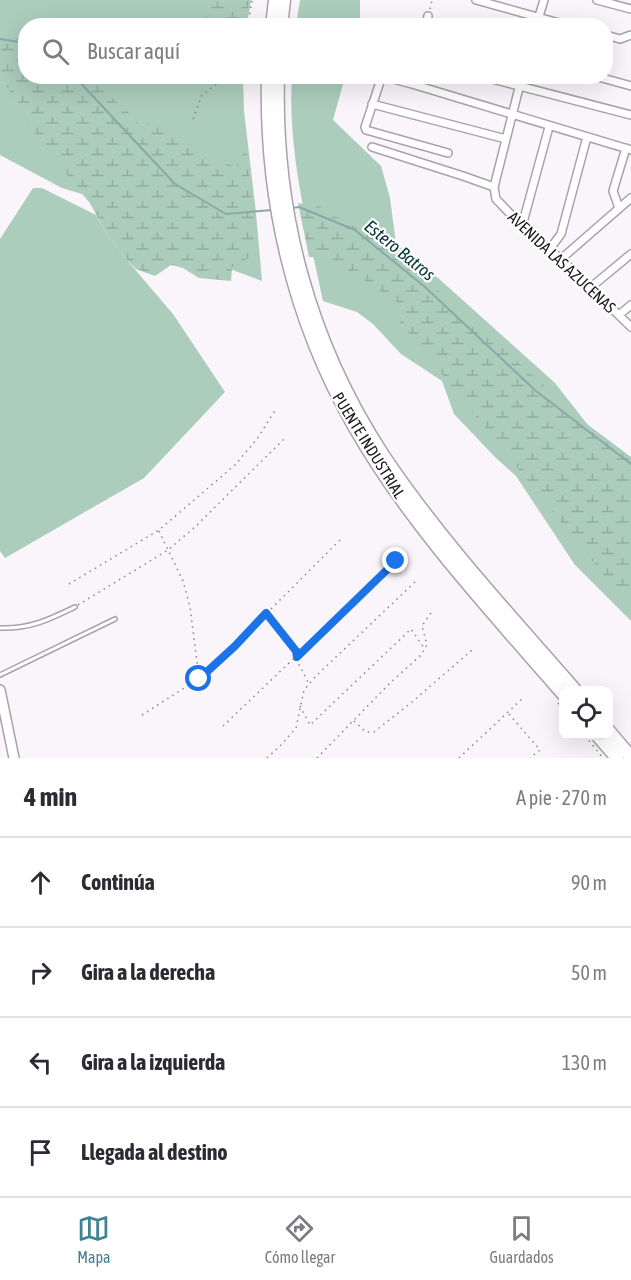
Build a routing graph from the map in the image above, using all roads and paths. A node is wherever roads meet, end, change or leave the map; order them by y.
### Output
1 (252, 0) edge
2 (275, 0) edge
3 (284, 0) edge
4 (432, 0) edge
5 (476, 0) edge
6 (544, 0) edge
7 (597, 0) edge
8 (631, 9) edge
9 (428, 16) edge
10 (538, 17) junction
11 (249, 18) edge
12 (273, 18) edge
13 (282, 18) edge
14 (542, 18) edge
15 (631, 35) edge
16 (613, 37) edge
17 (613, 81) edge
18 (216, 84) edge
19 (268, 84) edge
20 (278, 84) edge
21 (378, 84) edge
22 (424, 84) edge
23 (509, 84) edge
24 (520, 84) edge
25 (631, 86) edge
26 (519, 87) junction
27 (372, 104) junction
28 (512, 115) junction
29 (631, 115) edge
30 (193, 119) dead end
31 (549, 127) junction
32 (587, 137) junction
33 (506, 140) junction
34 (372, 147) dead end
35 (628, 149) edge
36 (448, 153) dead end
37 (494, 187) junction
38 (631, 198) edge
39 (619, 208) junction
40 (522, 226) junction
41 (549, 250) junction
42 (631, 254) edge
43 (561, 260) junction
44 (590, 288) junction
45 (631, 305) edge
46 (619, 315) junction
47 (631, 327) edge
48 (335, 380) junction
49 (276, 409) dead end
50 (286, 437) dead end
51 (159, 530) junction
52 (342, 538) dead end
53 (168, 550) junction
54 (396, 561) dead end
55 (415, 582) dead end
56 (69, 584) dead end
57 (75, 607) joint
58 (266, 613) junction
59 (431, 613) dead end
60 (115, 619) dead end
61 (0, 628) edge
62 (425, 649) junction
63 (472, 650) dead end
64 (297, 657) junction
65 (0, 675) edge
66 (199, 679) junction
67 (309, 684) junction
68 (572, 686) edge
69 (559, 689) edge
70 (0, 690) edge
71 (524, 698) dead end
72 (300, 705) junction
73 (508, 713) junction
74 (142, 715) dead end
75 (353, 721) junction
76 (222, 726) dead end
77 (613, 735) edge
78 (589, 740) edge
79 (602, 740) edge
80 (631, 757) edge
81 (14, 758) edge
82 (267, 758) edge
83 (317, 758) edge
84 (459, 758) edge
85 (530, 758) edge
86 (603, 758) edge
87 (616, 758) edge

1 - 11 path
2 - 12 highway
3 - 13 highway
4 - 9 path
5 - 10 street
6 - 10 street
7 - 8 street
10 - 14 street
15 - 16 street
17 - 25 street
18 - 30 path
19 - 48 highway, PUENTE INDUSTRIAL
20 - 48 highway, PUENTE INDUSTRIAL
21 - 27 street
22 - 28 street
23 - 26 street
24 - 26 street
26 - 28 street
26 - 29 street
27 - 33 street
27 - 36 street
28 - 31 street
28 - 33 street
31 - 32 street
31 - 40 street
32 - 35 street
32 - 41 street
33 - 37 street
34 - 37 street
35 - 39 street
37 - 40 street, AVENIDA LAS AZUCENAS
38 - 39 street
39 - 43 street
40 - 41 street, AVENIDA LAS AZUCENAS
41 - 43 street, AVENIDA LAS AZUCENAS
42 - 44 street
43 - 44 street, AVENIDA LAS AZUCENAS
44 - 46 street, AVENIDA LAS AZUCENAS
45 - 46 street
46 - 47 street, AVENIDA LAS AZUCENAS
48 - 68 highway, PUENTE INDUSTRIAL
48 - 69 highway, PUENTE INDUSTRIAL
49 - 51 path
50 - 53 path
51 - 53 path
51 - 56 path
52 - 58 path
53 - 57 path
53 - 66 path
54 - 64 path
55 - 67 path
57 - 61 lane
58 - 64 path
58 - 66 path
59 - 62 path
60 - 65 lane
62 - 72 path
62 - 75 path
63 - 75 path
64 - 67 path
64 - 76 path
66 - 74 path
67 - 72 path
70 - 81 street
71 - 73 path
72 - 82 path
73 - 84 path
73 - 85 path
75 - 83 path
77 - 80 highway
78 - 86 path
79 - 87 highway

